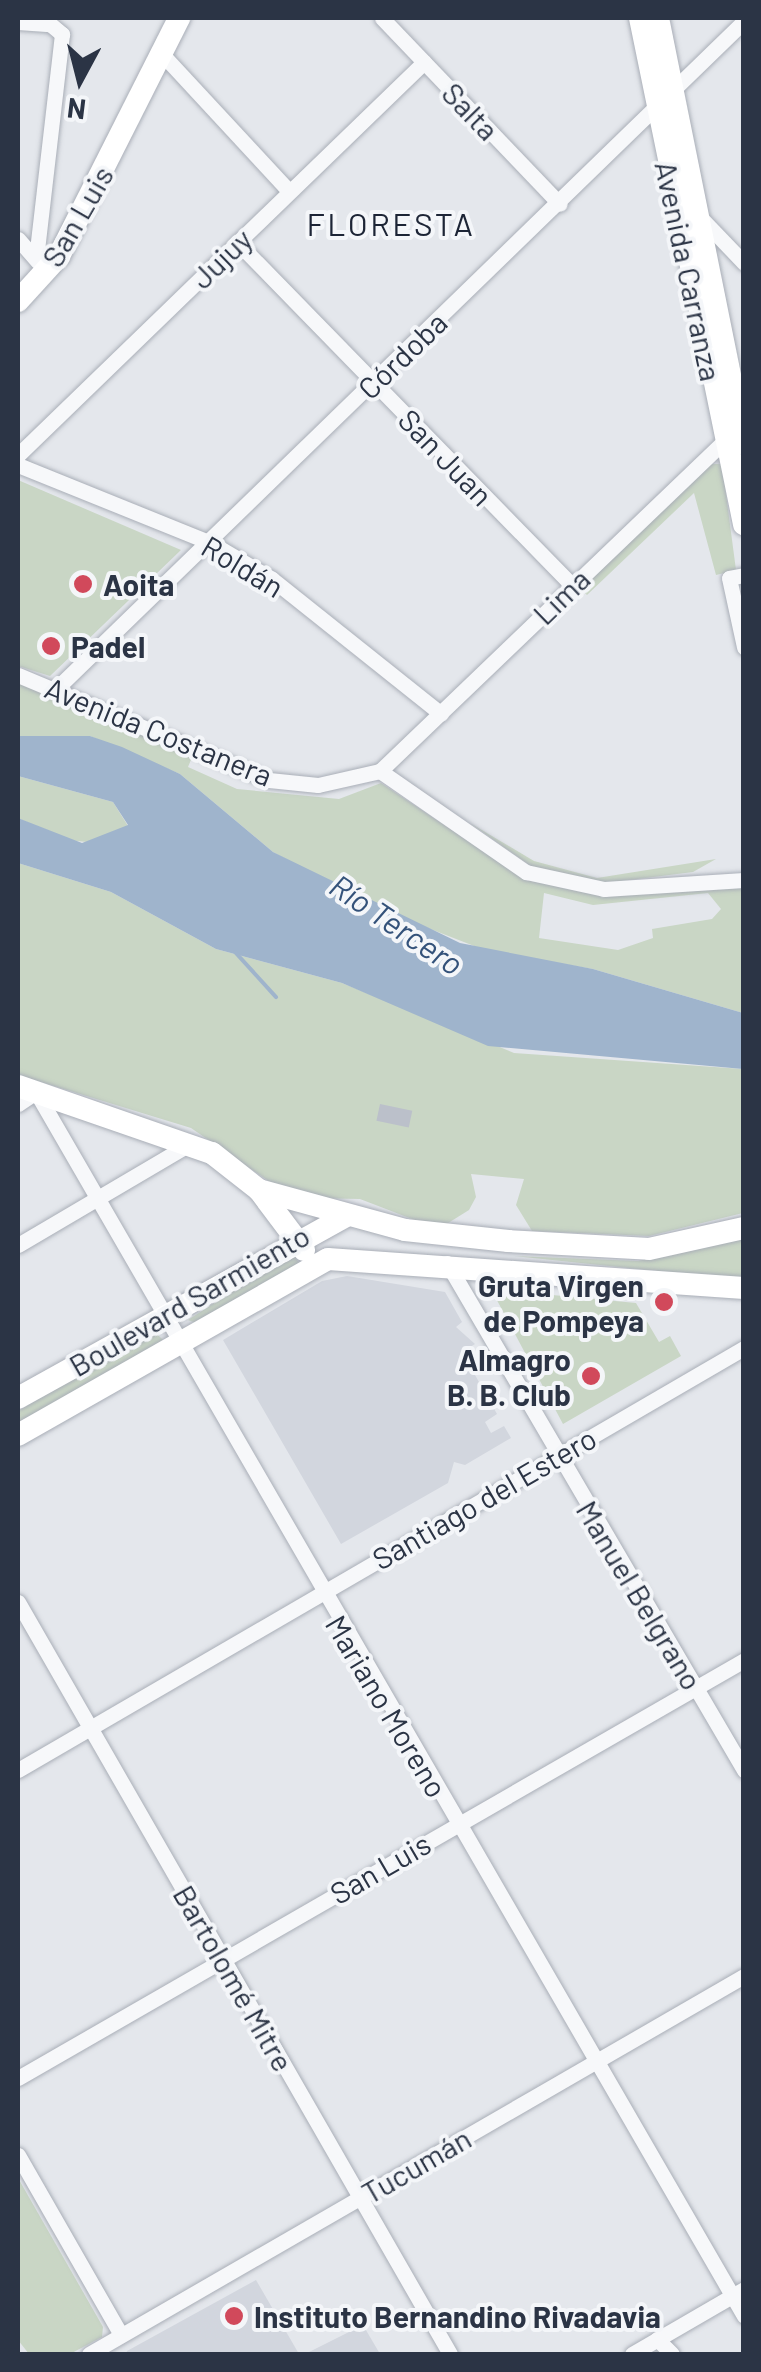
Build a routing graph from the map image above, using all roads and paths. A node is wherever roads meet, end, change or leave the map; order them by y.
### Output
1 (179, 18) edge
2 (382, 18) edge
3 (640, 18) edge
4 (658, 18) edge
5 (744, 20) edge
6 (18, 22) edge
7 (162, 54) junction
8 (424, 62) junction
9 (662, 100) junction
10 (670, 186) junction
11 (289, 191) junction
12 (560, 204) junction
13 (692, 208) junction
14 (18, 239) edge
15 (237, 242) junction
16 (742, 261) edge
17 (42, 266) junction
18 (709, 286) junction
19 (18, 301) edge
20 (373, 382) junction
21 (738, 432) edge
22 (18, 456) edge
23 (18, 465) edge
24 (744, 524) edge
25 (211, 543) junction
26 (744, 574) edge
27 (572, 585) junction
28 (744, 646) edge
29 (18, 675) edge
30 (58, 687) junction
31 (442, 714) junction
32 (380, 771) junction
33 (743, 880) edge
34 (24, 1094) edge
35 (192, 1142) junction
36 (259, 1190) junction
37 (98, 1198) junction
38 (358, 1216) junction
39 (744, 1228) edge
40 (297, 1239) junction
41 (508, 1242) junction
42 (18, 1245) edge
43 (344, 1256) junction
44 (447, 1264) junction
45 (314, 1265) junction
46 (506, 1269) junction
47 (744, 1288) edge
48 (163, 1315) junction
49 (178, 1343) junction
50 (744, 1348) edge
51 (18, 1398) edge
52 (18, 1435) edge
53 (557, 1454) junction
54 (320, 1594) junction
55 (18, 1602) edge
56 (744, 1660) edge
57 (696, 1688) junction
58 (90, 1729) junction
59 (18, 1770) edge
60 (744, 1770) edge
61 (456, 1824) junction
62 (222, 1959) junction
63 (744, 1976) edge
64 (594, 2062) junction
65 (18, 2078) edge
66 (18, 2155) edge
67 (360, 2198) junction
68 (738, 2292) edge
69 (744, 2316) edge
70 (122, 2335) junction
71 (657, 2339) junction
72 (98, 2352) edge
73 (450, 2354) edge
74 (632, 2354) edge
75 (672, 2354) edge

1 - 7 main road, San Luis
2 - 8 street, Salta
3 - 9 main road, Avenida Carranza
4 - 9 main road, Avenida Carranza
5 - 9 street, Córdoba
6 - 17 street
7 - 11 street
7 - 17 main road, San Luis
8 - 11 street, Jujuy
8 - 12 street, Salta
9 - 10 main road, Avenida Carranza
9 - 12 street, Córdoba
9 - 13 main road, Avenida Carranza
10 - 13 street
10 - 21 main road, Avenida Carranza
11 - 15 street, Jujuy
12 - 20 street, Córdoba
13 - 16 street
13 - 18 main road, Avenida Carranza
14 - 17 street
15 - 20 street, San Juan
15 - 22 street, Jujuy
16 - 18 street
17 - 19 main road, San Luis
18 - 21 main road, Avenida Carranza
20 - 25 street, Córdoba
20 - 27 street, San Juan
21 - 24 main road, Avenida Carranza
21 - 27 street, Lima
23 - 25 street, Roldán
25 - 30 street, Córdoba
25 - 31 street, Roldán
26 - 28 street
27 - 31 street, Lima
29 - 30 street, Avenida Costanera
30 - 32 street, Avenida Costanera
31 - 32 street, Lima
32 - 33 street
34 - 35 main road
34 - 37 street, Mariano Moreno
35 - 36 main road
35 - 37 street
36 - 38 main road
36 - 40 main road
37 - 42 street
37 - 48 street, Mariano Moreno
38 - 40 main road, Boulevard Sarmiento
38 - 41 main road
38 - 43 main road
39 - 41 main road
40 - 45 main road
40 - 48 main road, Boulevard Sarmiento
41 - 46 main road
43 - 44 main road
43 - 45 main road, Boulevard Sarmiento
44 - 46 main road
44 - 53 street, Manuel Belgrano
45 - 49 main road, Boulevard Sarmiento
46 - 47 main road
48 - 49 street, Mariano Moreno
48 - 51 main road, Boulevard Sarmiento
49 - 52 main road, Boulevard Sarmiento
49 - 54 street, Mariano Moreno
50 - 53 street, Santiago del Estero
53 - 54 street, Santiago del Estero
53 - 57 street, Manuel Belgrano
54 - 58 street, Santiago del Estero
54 - 61 street, Mariano Moreno
55 - 58 street, Bartolomé Mitre
56 - 57 street, San Luis
57 - 60 street, Manuel Belgrano
57 - 61 street, San Luis
58 - 59 street, Santiago del Estero
58 - 62 street, Bartolomé Mitre
61 - 62 street, San Luis
61 - 64 street, Mariano Moreno
62 - 65 street, San Luis
62 - 67 street, Bartolomé Mitre
63 - 64 street, Tucumán
64 - 67 street, Tucumán
64 - 68 street, Mariano Moreno
66 - 70 street
67 - 70 street, Tucumán
67 - 73 street, Bartolomé Mitre
68 - 69 street, Mariano Moreno
68 - 71 street
70 - 72 street, Tucumán
71 - 74 street
71 - 75 street

